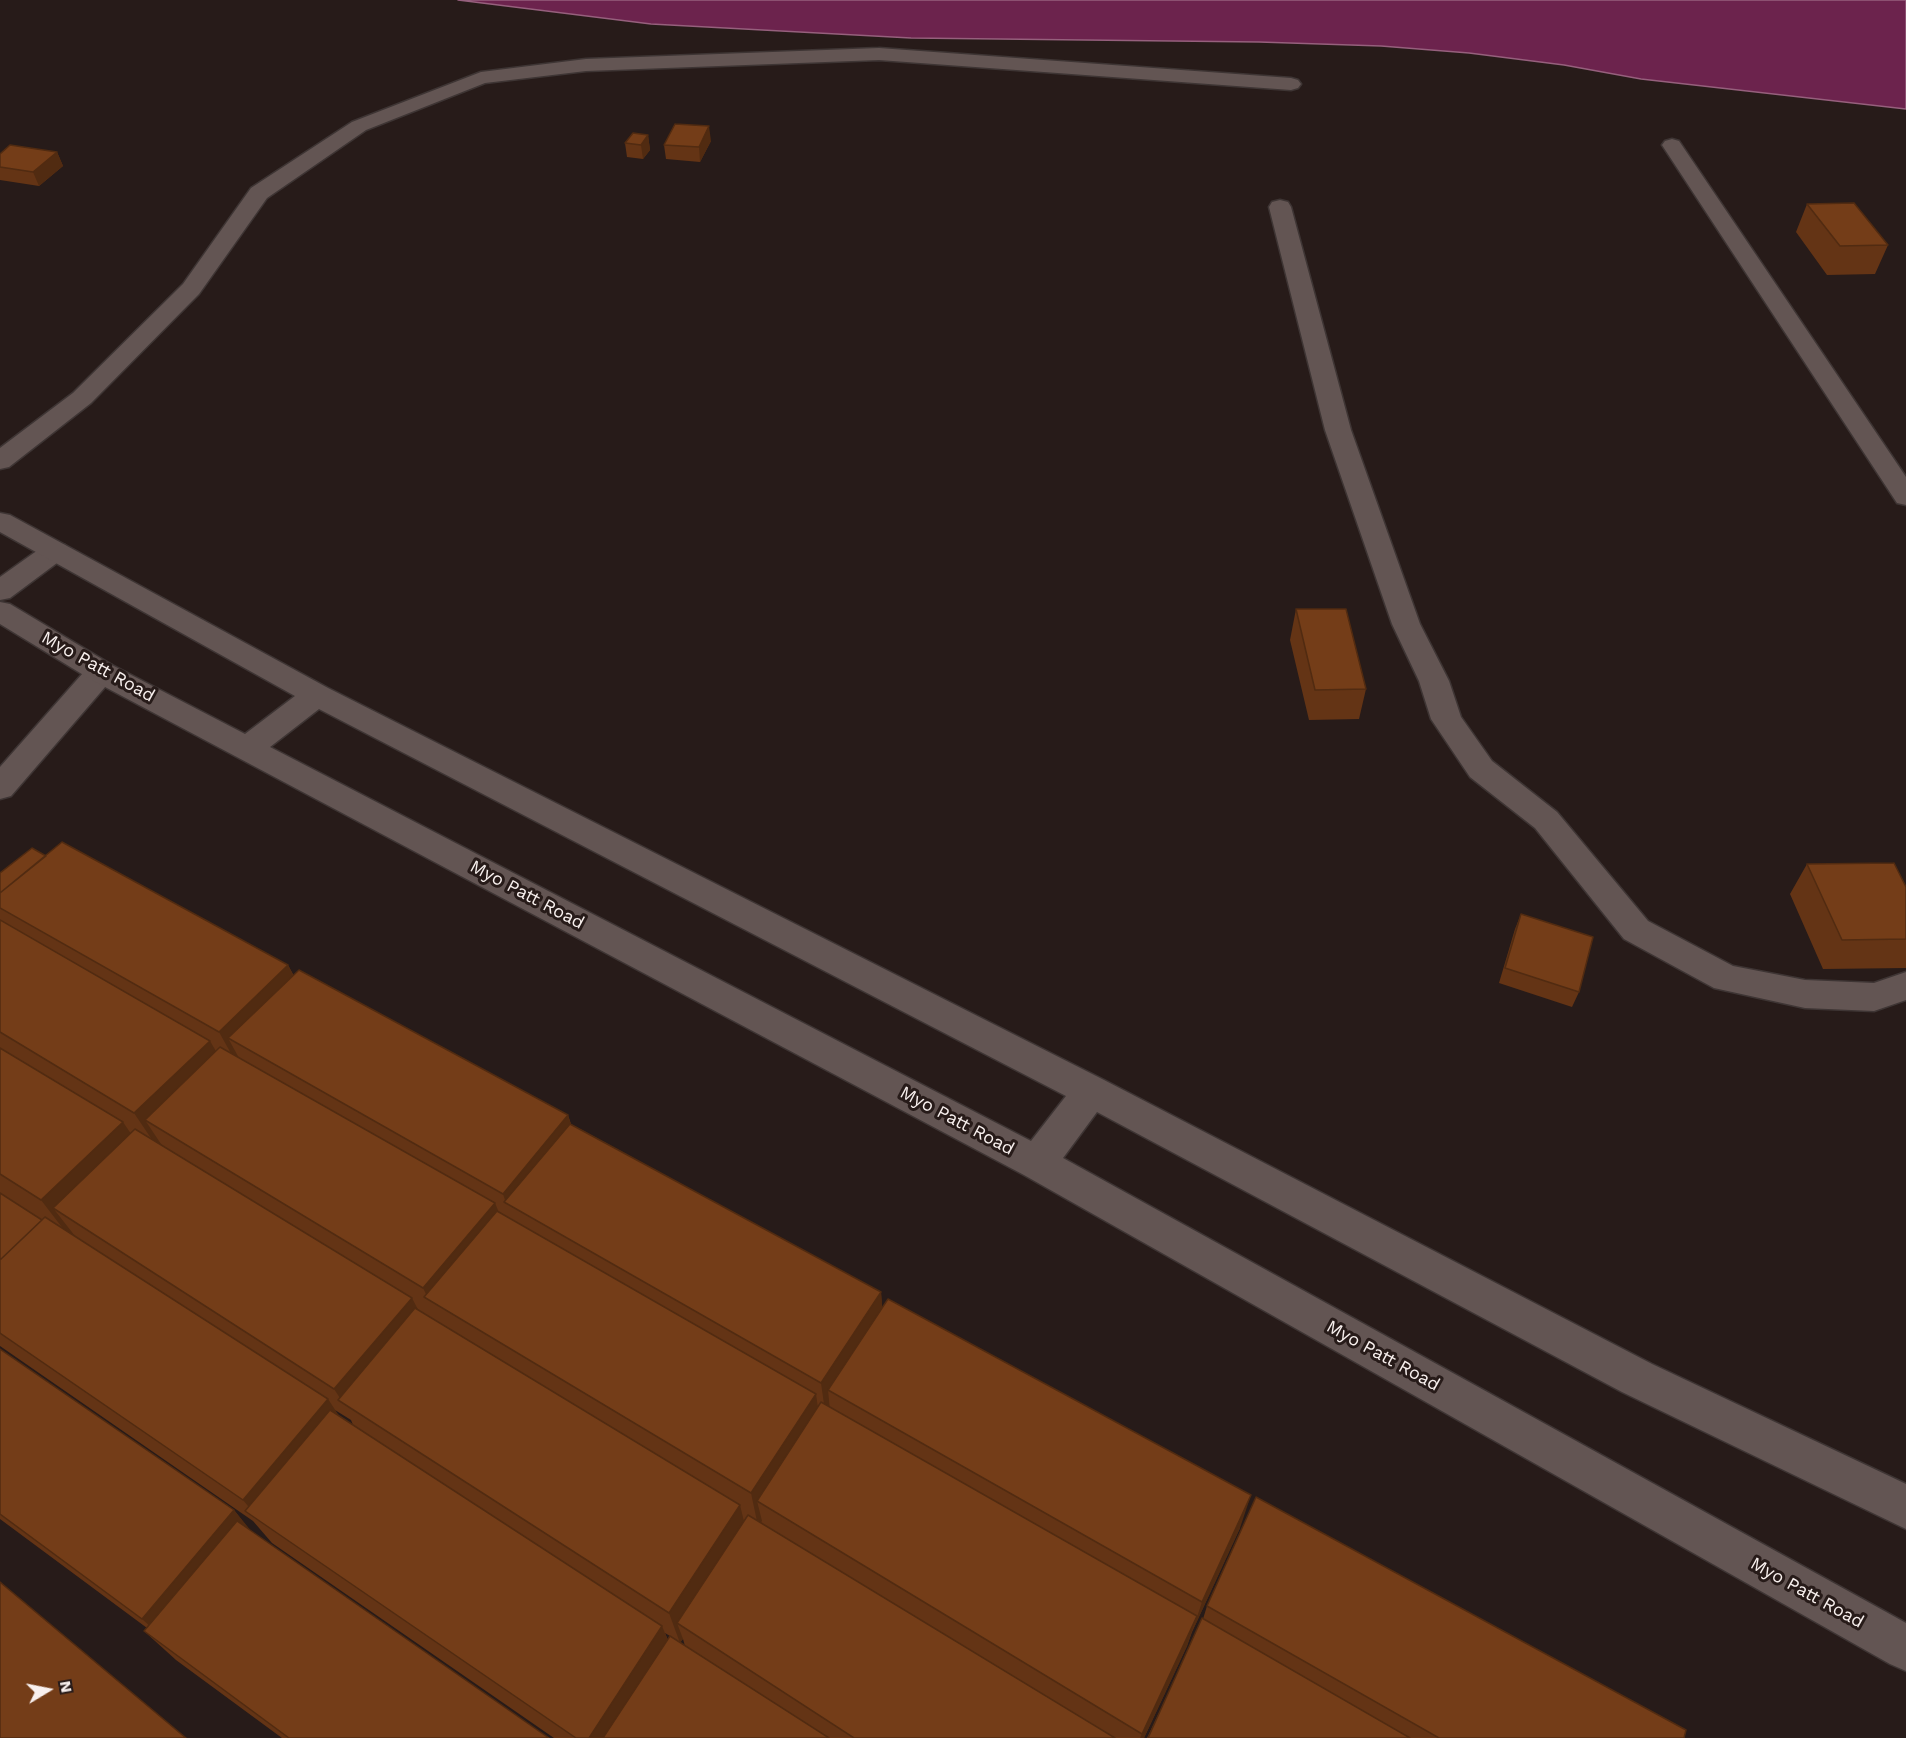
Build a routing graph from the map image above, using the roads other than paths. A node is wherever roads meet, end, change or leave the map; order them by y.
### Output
1 (1291, 84) dead end
2 (1672, 145) dead end
3 (1280, 207) dead end
4 (0, 461) edge
5 (1906, 497) edge
6 (0, 521) edge
7 (56, 551) junction
8 (0, 591) edge
9 (0, 611) edge
10 (101, 672) junction
11 (317, 695) junction
12 (247, 748) junction
13 (0, 788) edge
14 (1906, 986) edge
15 (1091, 1091) junction
16 (1037, 1163) junction
17 (1906, 1507) edge
18 (1906, 1648) edge

1 - 4 main road
2 - 5 main road
3 - 14 main road
6 - 7 main road
7 - 8 main road
7 - 11 main road
9 - 10 main road, Myo Patt Road
10 - 12 main road, Myo Patt Road
10 - 13 main road
11 - 12 main road
11 - 15 main road
12 - 16 main road, Myo Patt Road
15 - 16 main road
15 - 17 main road
16 - 18 main road, Myo Patt Road

